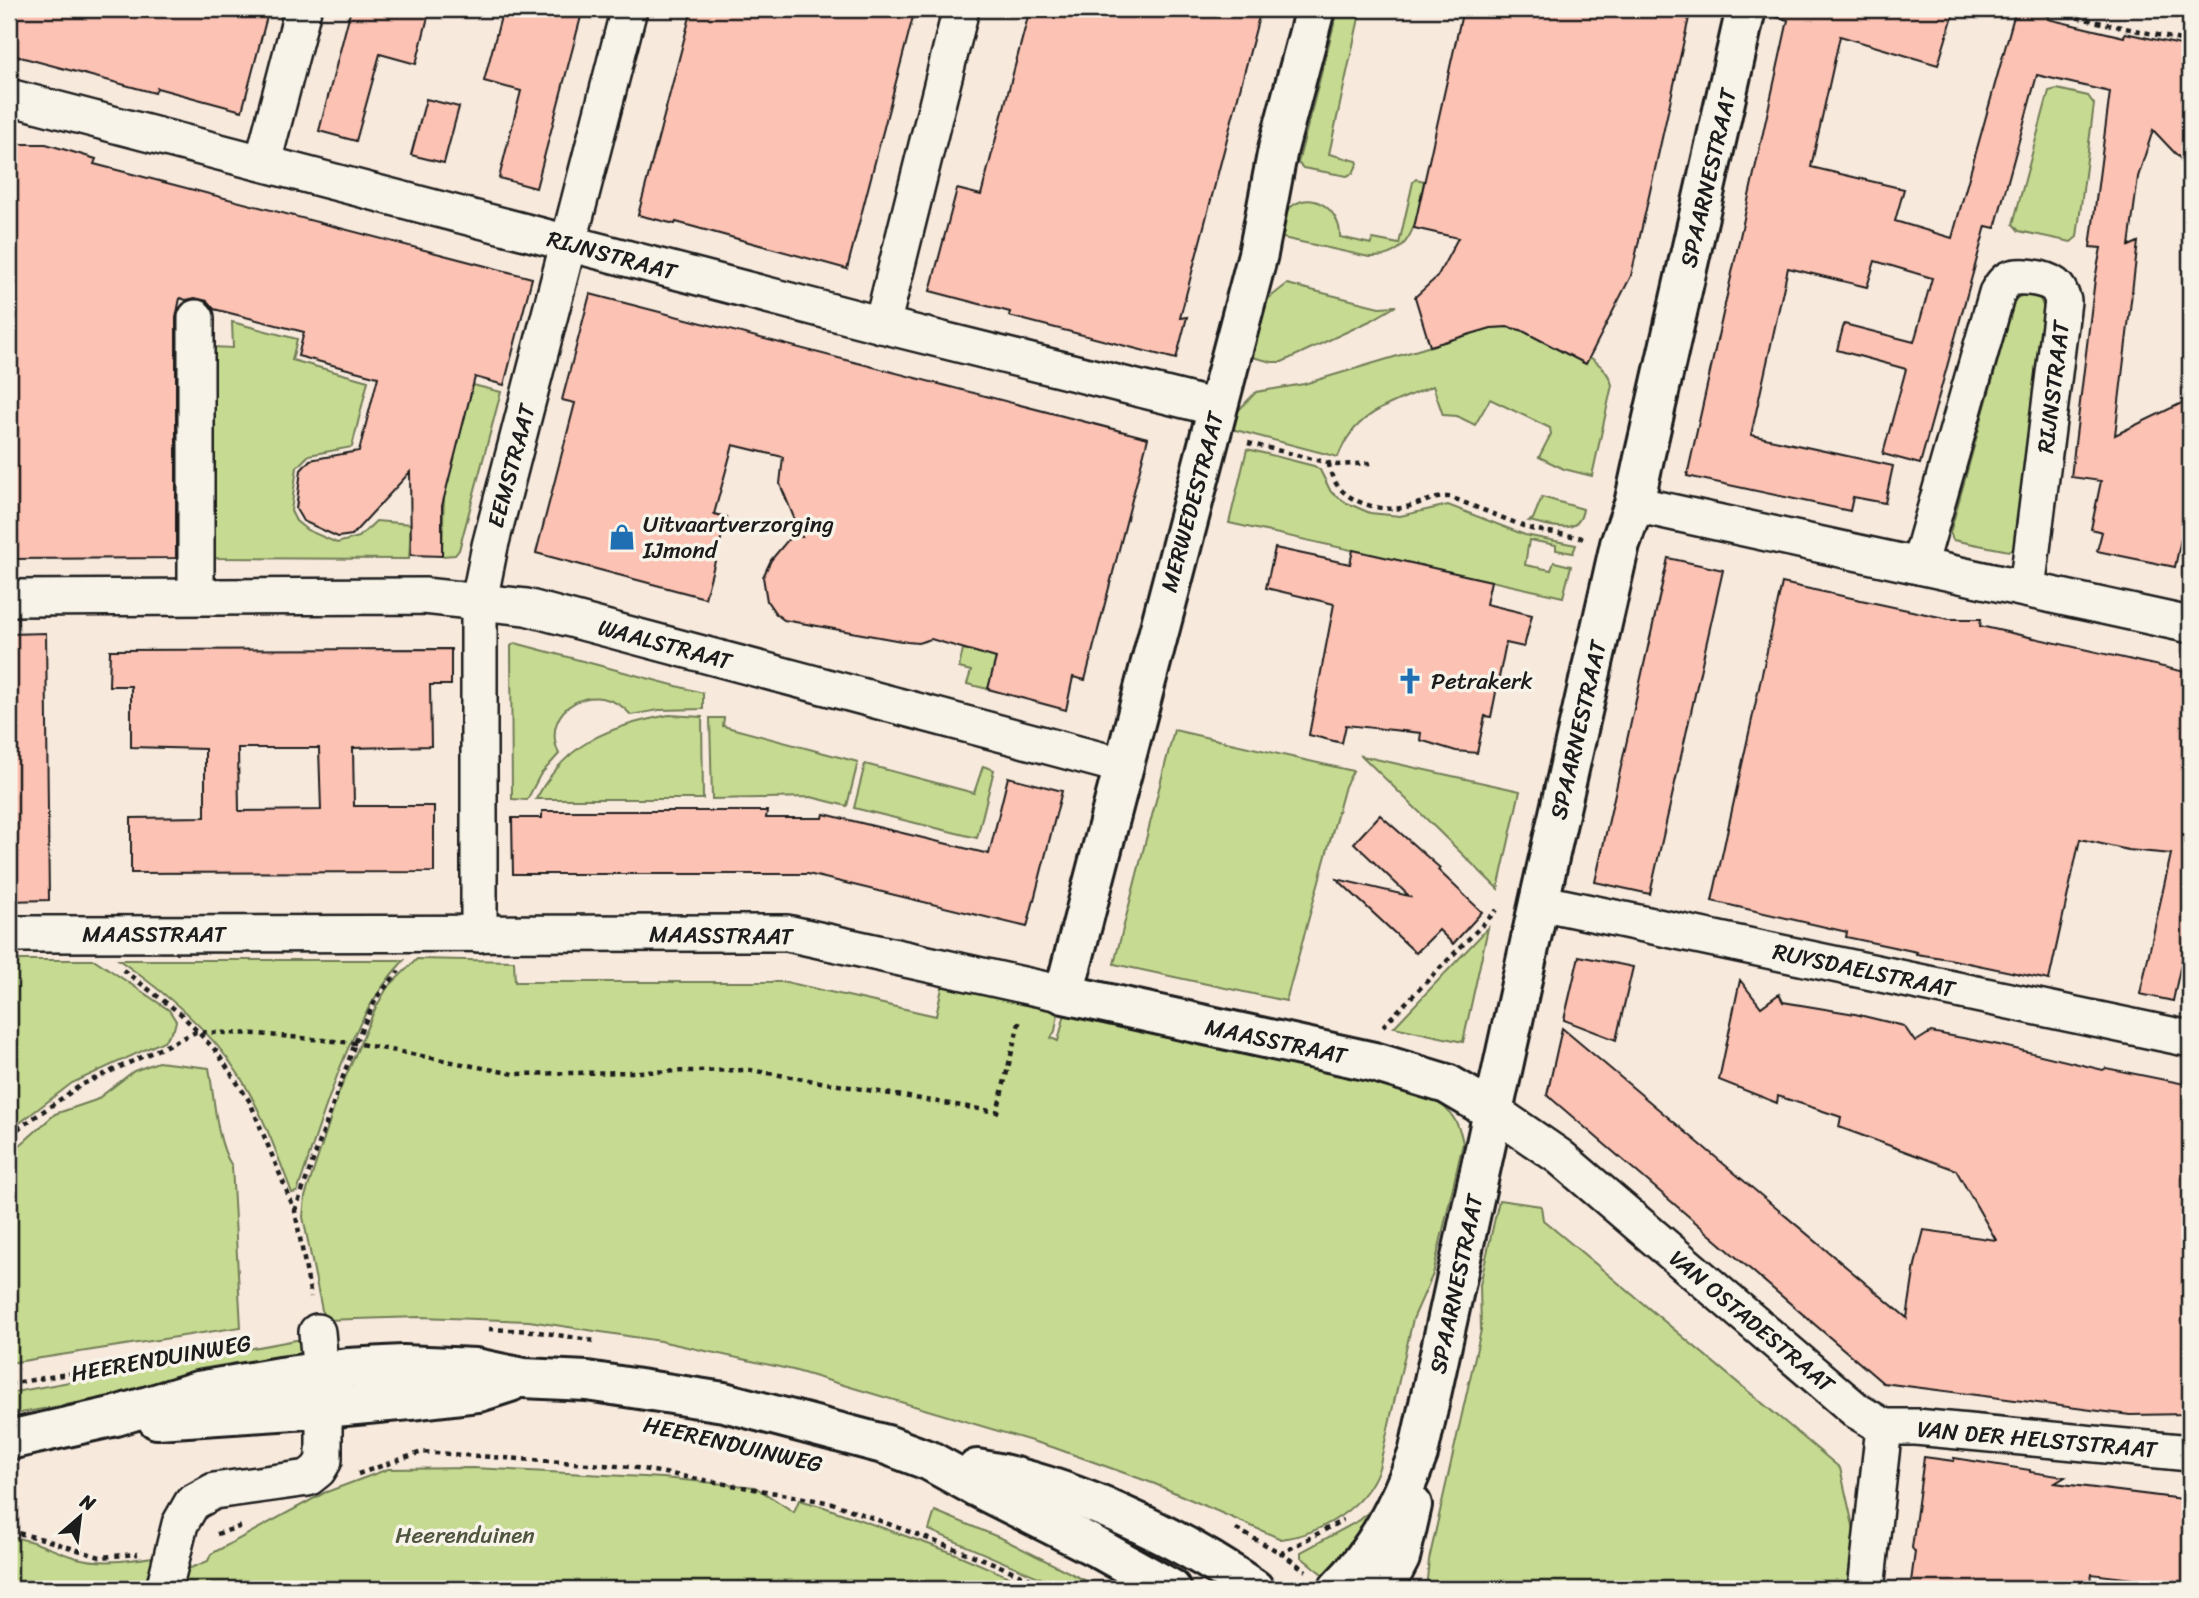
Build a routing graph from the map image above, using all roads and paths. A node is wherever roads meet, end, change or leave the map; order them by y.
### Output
1 (303, 9) edge
2 (629, 9) edge
3 (961, 9) edge
4 (1315, 9) edge
5 (1746, 9) edge
6 (2038, 9) edge
7 (2190, 42) edge
8 (9, 97) edge
9 (263, 162) junction
10 (570, 244) junction
11 (196, 318) dead end
12 (882, 325) junction
13 (1213, 421) junction
14 (1329, 463) junction
15 (1371, 463) dead end
16 (1633, 504) junction
17 (1620, 544) junction
18 (1919, 566) junction
19 (2027, 589) junction
20 (196, 596) junction
21 (9, 598) edge
22 (479, 601) junction
23 (2190, 625) edge
24 (1123, 765) junction
25 (1520, 903) junction
26 (411, 933) junction
27 (9, 934) edge
28 (107, 934) junction
29 (478, 934) junction
30 (1046, 990) junction
31 (196, 1032) junction
32 (2190, 1039) edge
33 (355, 1043) junction
34 (1374, 1062) junction
35 (1493, 1111) junction
36 (9, 1135) edge
37 (295, 1211) junction
38 (317, 1332) joint
39 (184, 1353) dead end
40 (321, 1371) junction
41 (523, 1378) junction
42 (9, 1384) edge
43 (324, 1408) junction
44 (116, 1416) junction
45 (1884, 1427) junction
46 (9, 1440) edge
47 (2190, 1453) edge
48 (1418, 1454) junction
49 (930, 1461) junction
50 (353, 1476) dead end
51 (247, 1525) dead end
52 (9, 1531) edge
53 (174, 1549) junction
54 (164, 1589) edge
55 (1054, 1589) edge
56 (1171, 1589) edge
57 (1254, 1589) edge
58 (1338, 1589) edge
59 (1384, 1589) edge
60 (1866, 1589) edge

1 - 9 street
2 - 10 street, EEMSTRAAT
3 - 12 street
4 - 13 street, MERWEDESTRAAT
5 - 16 street, SPAARNESTRAAT
6 - 7 path
8 - 9 street, RIJNSTRAAT
9 - 10 street, RIJNSTRAAT
10 - 12 street, RIJNSTRAAT
10 - 22 street, EEMSTRAAT
11 - 20 street
12 - 13 street, RIJNSTRAAT
13 - 14 path
13 - 24 street, MERWEDESTRAAT
14 - 15 path
14 - 17 path
16 - 17 street, SPAARNESTRAAT
16 - 18 street
17 - 25 street, SPAARNESTRAAT
18 - 19 street
18 - 19 street, RIJNSTRAAT
19 - 23 street
20 - 21 street, WAALSTRAAT
20 - 22 street, WAALSTRAAT
22 - 24 street, WAALSTRAAT
22 - 29 street, EEMSTRAAT
24 - 30 street, MERWEDESTRAAT
25 - 32 street, RUYSDAELSTRAAT
25 - 34 path
25 - 35 street, SPAARNESTRAAT
26 - 28 street, MAASSTRAAT
26 - 29 street, MAASSTRAAT
26 - 33 path
27 - 28 street, MAASSTRAAT
28 - 31 path
29 - 30 street, MAASSTRAAT
30 - 33 path
30 - 34 street, MAASSTRAAT
31 - 33 path
31 - 36 path
31 - 37 path
33 - 37 path
34 - 35 street, MAASSTRAAT
35 - 45 street, VAN OSTADESTRAAT
35 - 48 street, SPAARNESTRAAT
37 - 38 path
38 - 40 street
39 - 42 path, HEERENDUINWEG
40 - 41 street, HEERENDUINWEG
40 - 43 street
40 - 44 street, HEERENDUINWEG
41 - 43 street, HEERENDUINWEG
41 - 49 street, HEERENDUINWEG
43 - 44 street, HEERENDUINWEG
43 - 53 street
44 - 46 street, HEERENDUINWEG
45 - 47 street, VAN DER HELSTSTRAAT
45 - 60 street
48 - 58 street, SPAARNESTRAAT
48 - 59 street, SPAARNESTRAAT
49 - 56 street, HEERENDUINWEG
49 - 57 street, HEERENDUINWEG
50 - 55 path
51 - 53 path
52 - 53 path
53 - 54 street

